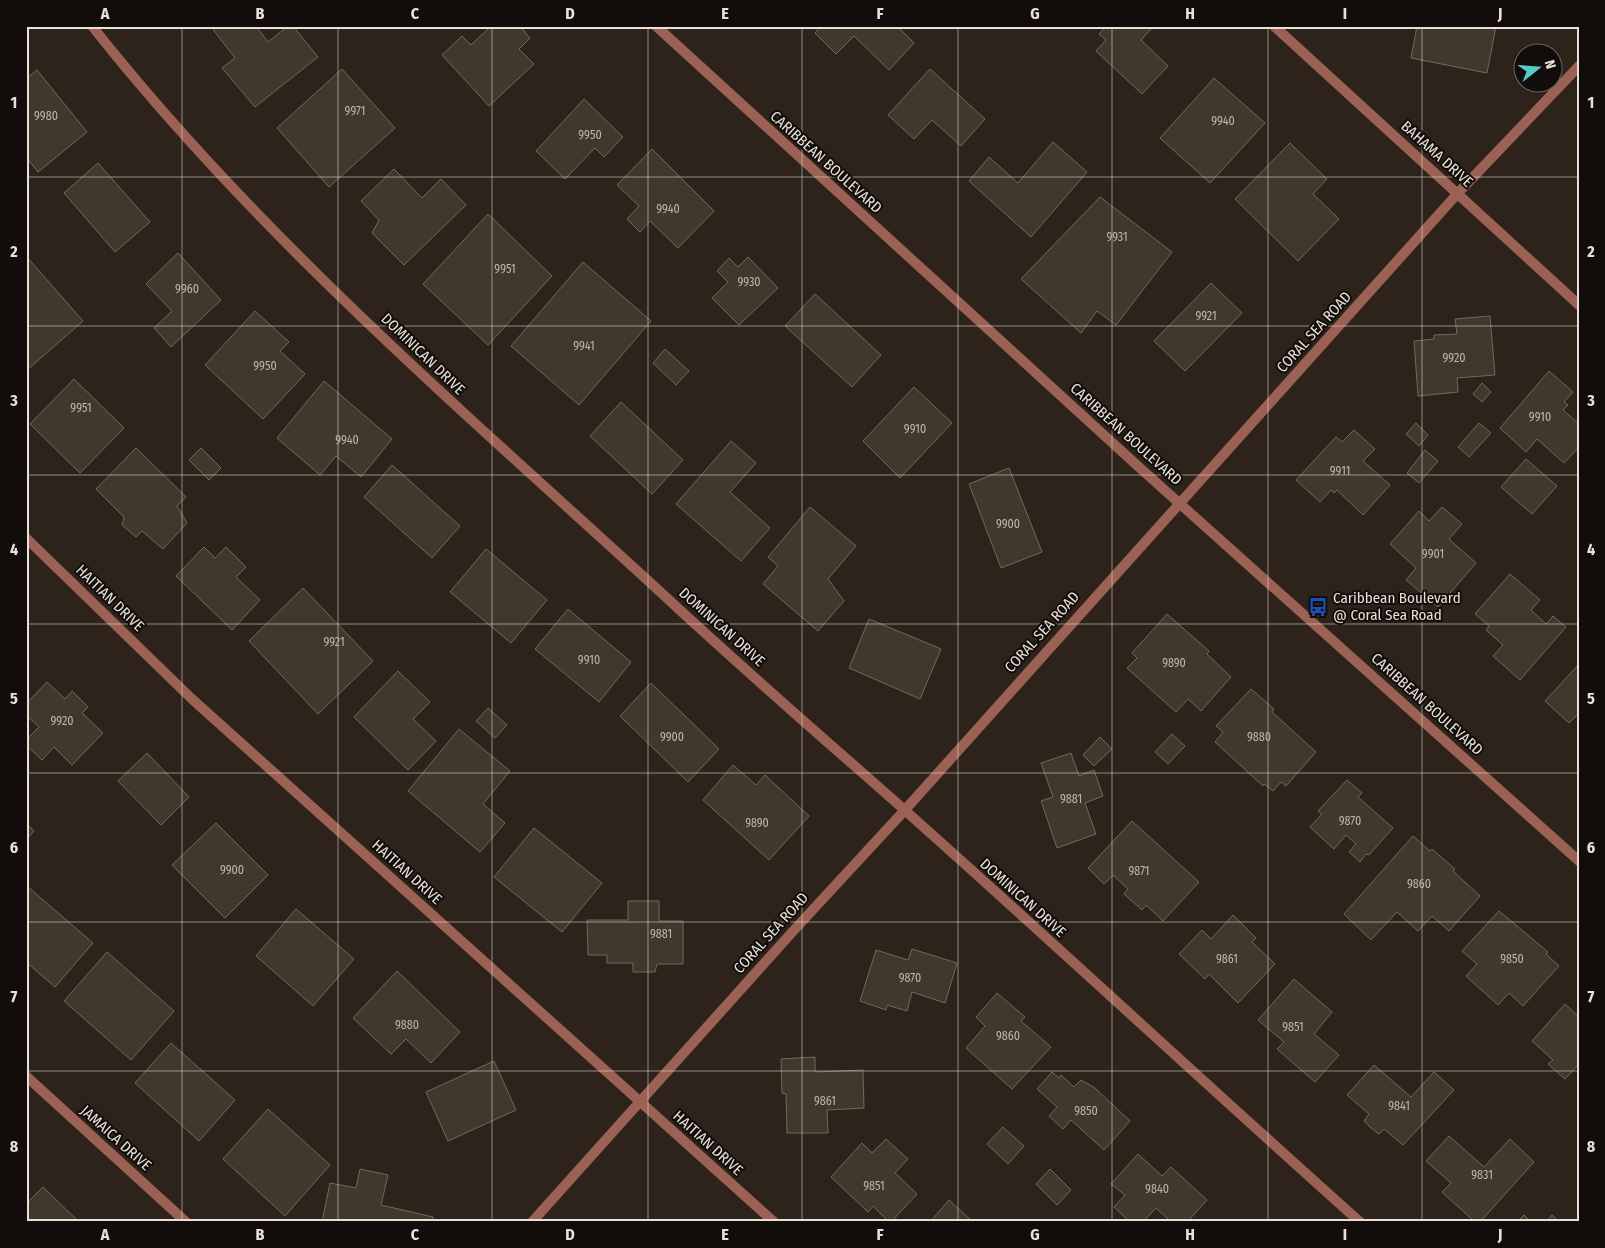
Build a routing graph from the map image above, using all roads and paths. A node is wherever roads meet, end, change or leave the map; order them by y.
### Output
1 (92, 26) edge
2 (656, 26) edge
3 (1274, 26) edge
4 (1579, 66) edge
5 (1458, 193) junction
6 (1579, 305) edge
7 (1180, 502) junction
8 (26, 538) edge
9 (904, 811) junction
10 (1579, 861) edge
11 (26, 1076) edge
12 (640, 1102) junction
13 (186, 1222) edge
14 (532, 1222) edge
15 (774, 1222) edge
16 (1360, 1222) edge

1 - 9 street, DOMINICAN DRIVE
2 - 7 street, CARIBBEAN BOULEVARD
3 - 5 street, BAHAMA DRIVE
4 - 5 street, CORAL SEA ROAD
5 - 6 street, BAHAMA DRIVE
5 - 7 street, CORAL SEA ROAD
7 - 9 street, CORAL SEA ROAD
7 - 10 street, CARIBBEAN BOULEVARD
8 - 12 street, HAITIAN DRIVE
9 - 12 street, CORAL SEA ROAD
9 - 16 street, DOMINICAN DRIVE
11 - 13 street, JAMAICA DRIVE
12 - 14 street, CORAL SEA ROAD
12 - 15 street, HAITIAN DRIVE

